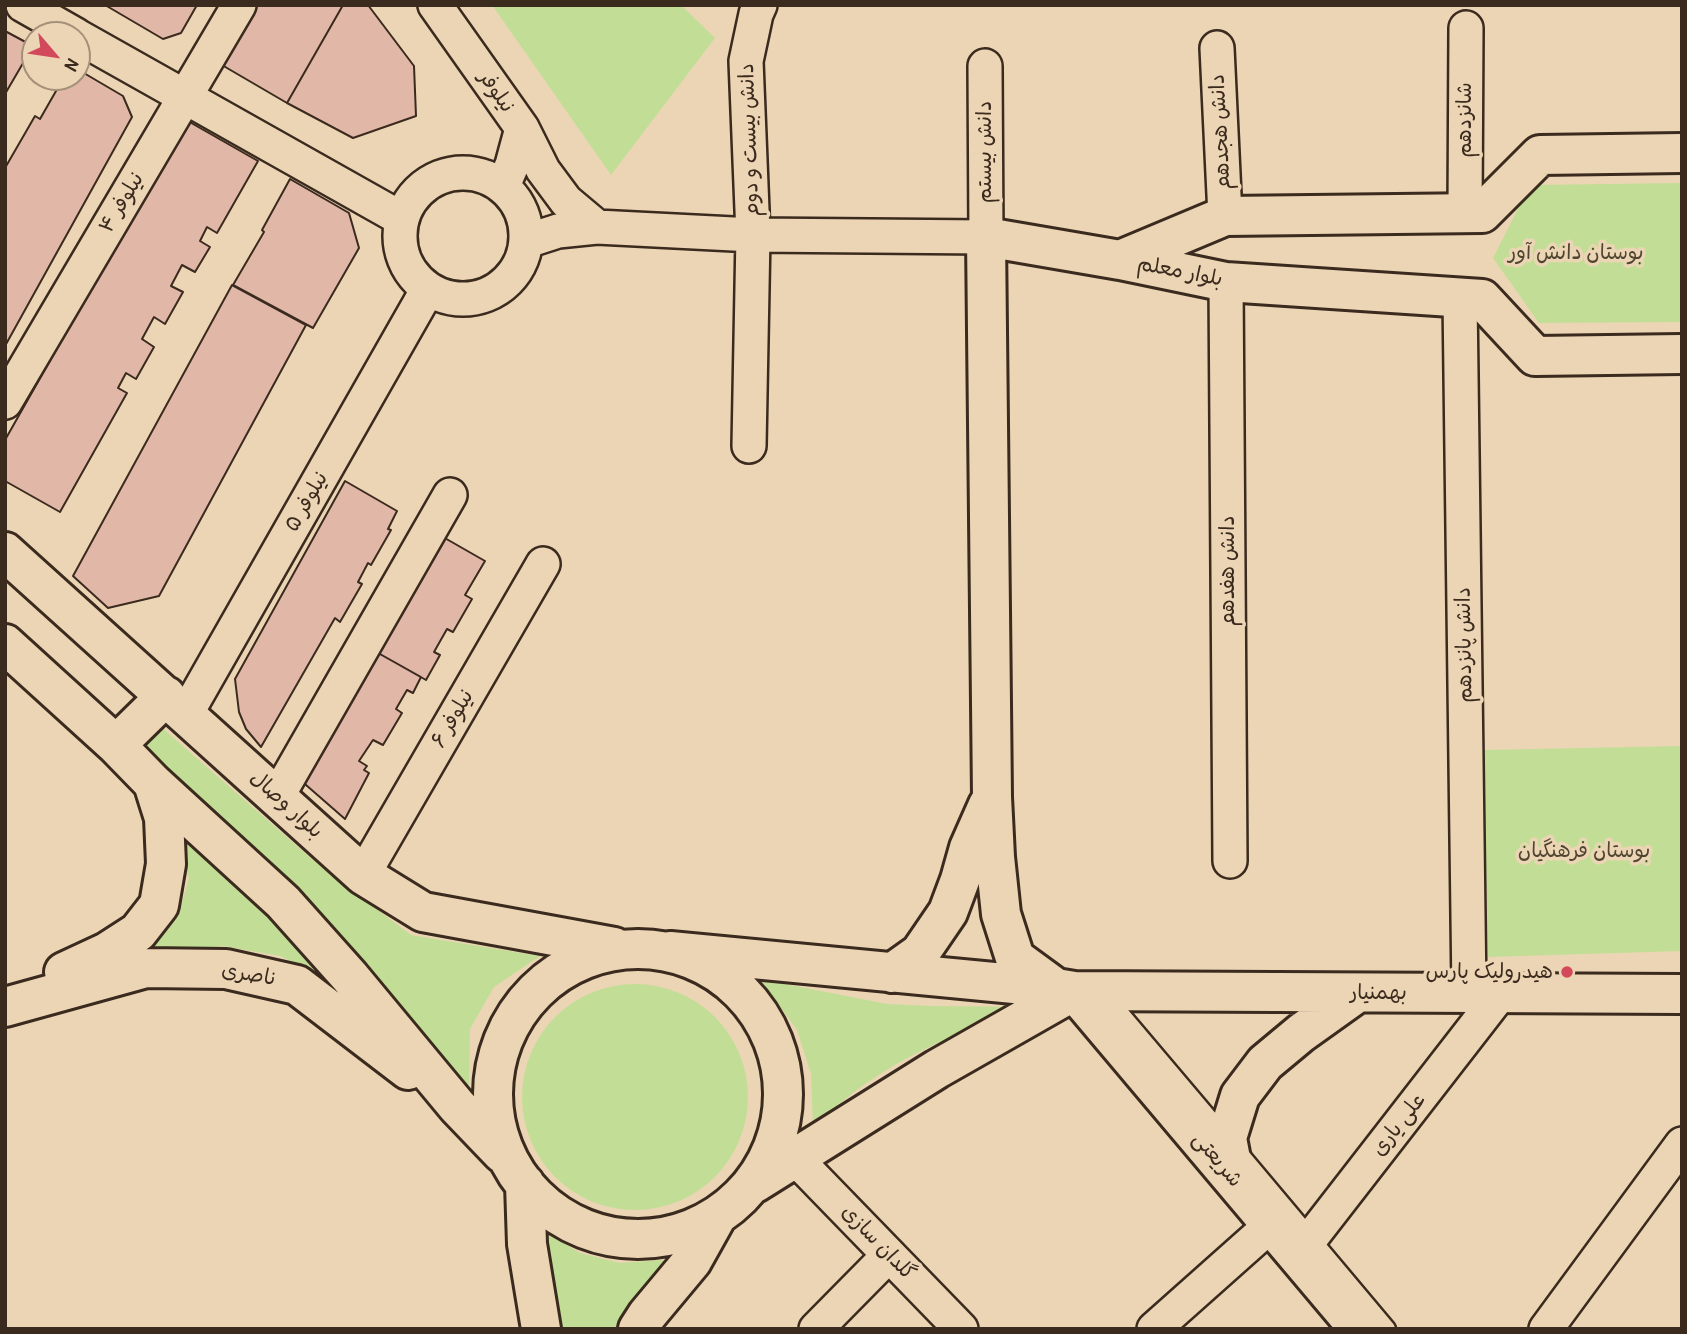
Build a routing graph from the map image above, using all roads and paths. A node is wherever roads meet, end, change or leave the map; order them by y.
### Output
1 (23, 5) edge
2 (239, 5) edge
3 (435, 5) edge
4 (760, 5) edge
5 (51, 21) edge
6 (1466, 28) dead end
7 (91, 44) edge
8 (1217, 48) dead end
9 (985, 66) dead end
10 (185, 97) junction
11 (522, 128) junction
12 (1682, 153) edge
13 (503, 186) junction
14 (1465, 213) junction
15 (1225, 216) junction
16 (402, 219) junction
17 (597, 227) junction
18 (753, 235) junction
19 (986, 237) junction
20 (527, 241) junction
21 (1121, 260) junction
22 (1226, 282) junction
23 (428, 289) junction
24 (1460, 298) junction
25 (1682, 354) edge
26 (5, 402) edge
27 (749, 446) dead end
28 (450, 495) dead end
29 (5, 552) edge
30 (543, 564) dead end
31 (5, 644) edge
32 (176, 705) junction
33 (116, 745) junction
34 (153, 783) junction
35 (277, 797) junction
36 (992, 797) junction
37 (1230, 861) dead end
38 (363, 875) junction
39 (623, 948) junction
40 (670, 951) junction
41 (892, 974) junction
42 (1078, 991) junction
43 (1357, 993) junction
44 (1485, 993) junction
45 (1682, 994) edge
46 (5, 1006) edge
47 (457, 1105) junction
48 (1227, 1138) junction
49 (1682, 1144) edge
50 (795, 1158) junction
51 (516, 1171) junction
52 (1235, 1180) junction
53 (753, 1185) junction
54 (716, 1218) junction
55 (1272, 1224) junction
56 (1304, 1247) junction
57 (890, 1255) junction
58 (541, 1329) edge
59 (638, 1329) edge
60 (816, 1329) edge
61 (961, 1329) edge
62 (1154, 1329) edge
63 (1359, 1329) edge
64 (1387, 1329) edge
65 (1546, 1329) edge

1 - 5 street
2 - 10 street, نیلوفر ۴
3 - 11 street, نيلوفر
4 - 18 street, دانش بیست و دوم
6 - 14 street, شانزدهم
7 - 10 street
8 - 15 street, دانش هجدهم
9 - 19 street, دانش بیستم
10 - 16 street
10 - 26 street, نیلوفر ۴
11 - 13 street, نيلوفر
11 - 17 street
12 - 14 main road, بلوار معلم
13 - 16 street
13 - 20 street
14 - 15 main road, بلوار معلم
15 - 21 main road, بلوار معلم
16 - 23 street
17 - 18 street
17 - 20 street
18 - 19 street
18 - 27 street, دانش بیست و دوم
19 - 21 main road
19 - 36 main road, شریعتی
20 - 23 street
21 - 22 main road, بلوار معلم
22 - 24 main road, بلوار معلم
22 - 37 street, دانش هفدهم
23 - 32 street, نیلوفر ۵
24 - 25 main road, بلوار معلم
24 - 44 street, دانش پانزدهم
28 - 35 street
29 - 32 main road, بلوار وصال
30 - 38 street, نیلوفر ۶
31 - 33 main road
32 - 33 main road
32 - 35 main road, بلوار وصال
33 - 34 main road
34 - 46 main road
34 - 47 main road
35 - 38 main road, بلوار وصال
36 - 41 main road
36 - 42 main road, شریعتی
38 - 39 main road, بلوار وصال
39 - 40 main road, بهمنیار
39 - 51 main road
40 - 41 main road, بهمنیار
40 - 53 main road
41 - 42 main road, بهمنیار
42 - 43 main road, بهمنیار
42 - 48 lane
42 - 50 main road
42 - 52 main road, شریعتی
43 - 44 main road, بهمنیار
43 - 48 main road
44 - 45 main road, بهمنیار
44 - 56 street, علی یاری
46 - 47 main road, ناصری
47 - 51 main road
48 - 52 main road
48 - 56 lane
49 - 65 street
50 - 53 main road
50 - 57 street, گلدان سازی
51 - 54 main road
51 - 58 main road
52 - 55 main road, شریعتی
53 - 54 main road
54 - 59 main road
55 - 56 main road, شریعتی
55 - 62 street
56 - 63 main road, شریعتی
56 - 64 lane
57 - 60 street
57 - 61 street, گلدان سازی

